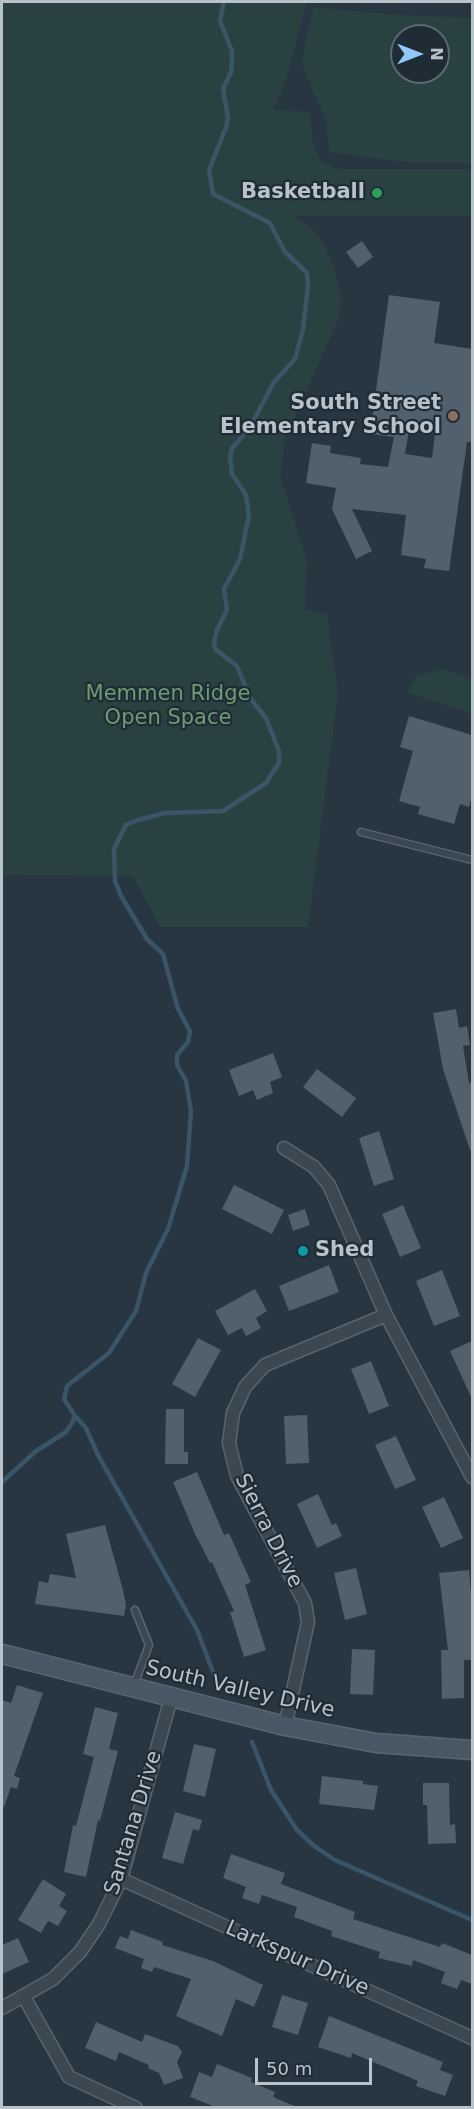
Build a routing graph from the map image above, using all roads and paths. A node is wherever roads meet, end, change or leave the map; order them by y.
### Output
1 (361, 832) dead end
2 (472, 860) edge
3 (284, 1148) dead end
4 (386, 1315) junction
5 (472, 1477) edge
6 (135, 1610) dead end
7 (2, 1654) edge
8 (132, 1688) junction
9 (171, 1698) junction
10 (285, 1726) junction
11 (472, 1750) edge
12 (120, 1880) junction
13 (24, 1996) junction
14 (2, 2008) edge
15 (472, 2038) edge
16 (136, 2108) edge

1 - 2 lane
3 - 4 street
4 - 5 street
4 - 10 street, Sierra Drive
6 - 8 lane
7 - 8 street, South Valley Drive
8 - 9 street, South Valley Drive
9 - 10 street, South Valley Drive
9 - 12 street, Santana Drive
10 - 11 street, South Valley Drive
12 - 13 street, Santana Drive
12 - 15 street, Larkspur Drive
13 - 14 street, Santana Drive
13 - 16 street

